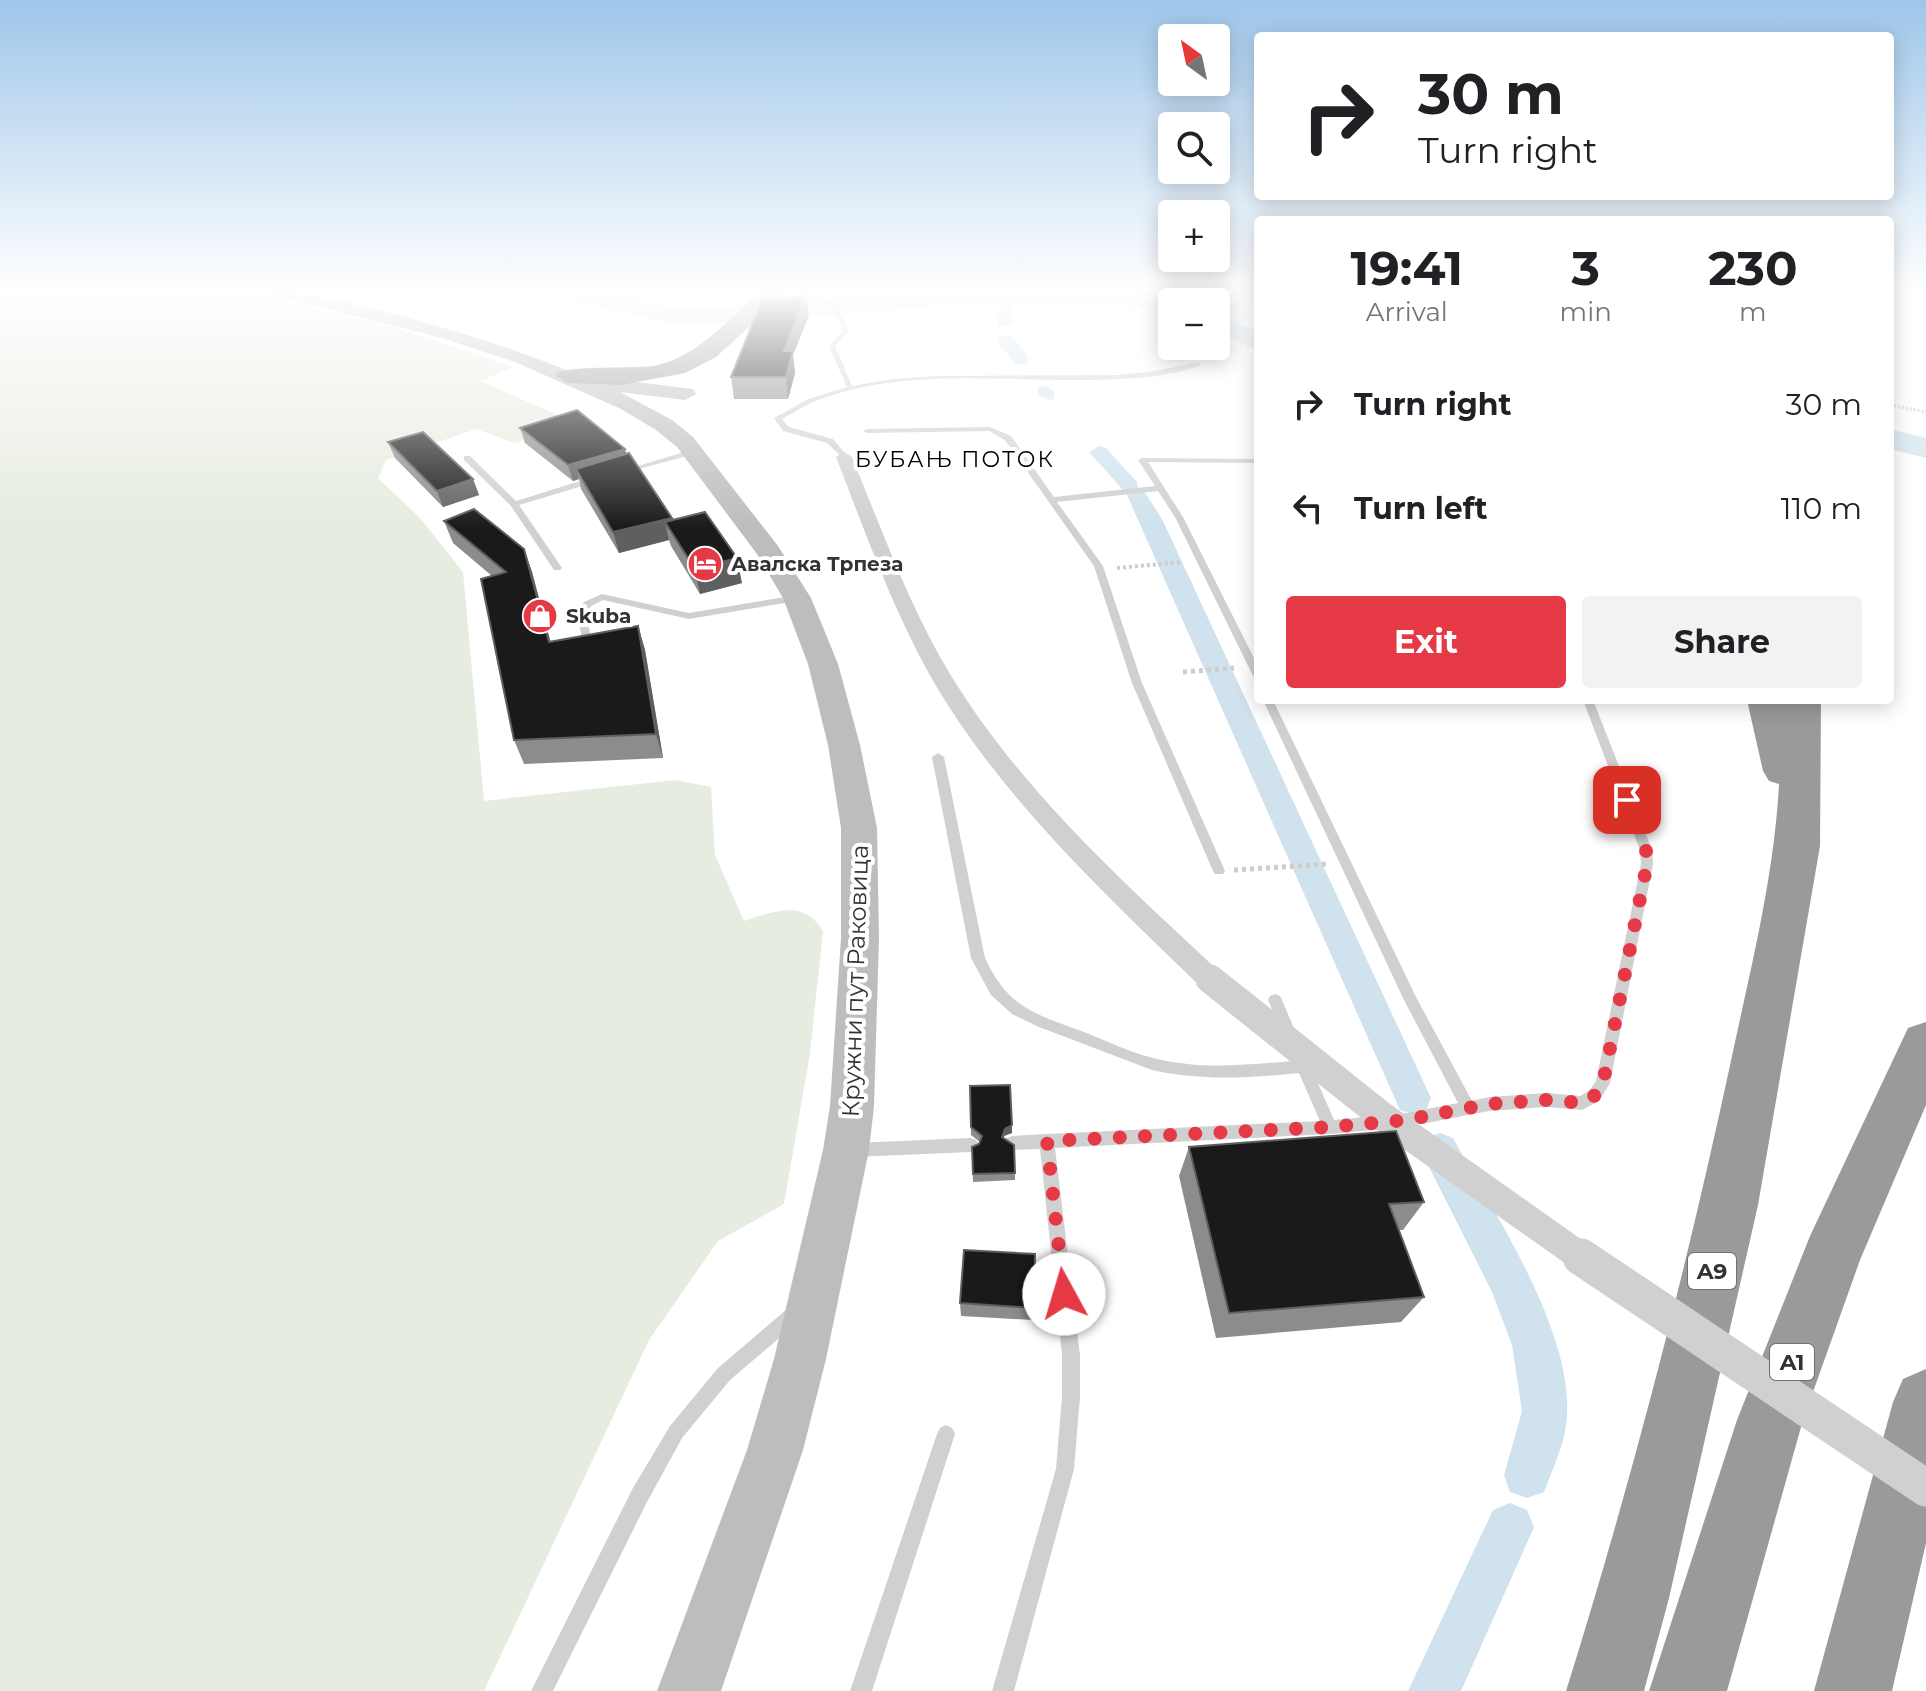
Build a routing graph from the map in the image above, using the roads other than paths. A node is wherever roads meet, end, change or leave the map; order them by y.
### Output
1 (553, 370) edge
2 (656, 370) edge
3 (696, 370) edge
4 (842, 370) edge
5 (1162, 370) edge
6 (556, 371) junction
7 (849, 385) junction
8 (603, 394) junction
9 (685, 394) junction
10 (867, 431) dead end
11 (688, 447) junction
12 (844, 457) joint
13 (467, 458) dead end
14 (1254, 461) edge
15 (621, 472) edge
16 (606, 476) edge
17 (1159, 488) junction
18 (1053, 500) junction
19 (514, 504) junction
20 (557, 568) dead end
21 (797, 598) junction
22 (587, 647) edge
23 (1254, 668) edge
24 (1270, 704) edge
25 (1590, 704) edge
26 (1768, 704) edge
27 (1802, 704) edge
28 (938, 757) dead end
29 (1798, 846) junction
30 (1219, 871) dead end
31 (1275, 1000) dead end
32 (1926, 1044) edge
33 (1304, 1066) junction
34 (1468, 1107) junction
35 (1330, 1127) junction
36 (1047, 1141) junction
37 (1012, 1143) edge
38 (971, 1145) edge
39 (846, 1150) junction
40 (811, 1300) junction
41 (1926, 1402) edge
42 (946, 1434) dead end
43 (1926, 1488) edge
44 (542, 1691) edge
45 (689, 1691) edge
46 (861, 1691) edge
47 (1003, 1691) edge
48 (1605, 1691) edge
49 (1688, 1691) edge
50 (1853, 1691) edge

1 - 6 main road, Кружни пут Раковица
2 - 6 highway
3 - 9 highway
4 - 7 lane
5 - 7 lane
6 - 8 main road, Кружни пут Раковица
6 - 9 main road
7 - 12 lane
8 - 9 main road
8 - 11 main road, Кружни пут Раковица
9 - 11 main road
10 - 18 lane
11 - 15 lane
11 - 21 main road, Кружни пут Раковица
12 - 43 street, bridge
13 - 19 lane
14 - 17 lane
16 - 19 lane
17 - 18 lane
17 - 23 lane
18 - 30 lane
19 - 20 lane
21 - 22 lane
21 - 39 main road, Кружни пут Раковица
24 - 34 lane
25 - 34 lane
26 - 29 highway
27 - 29 highway, A9
28 - 33 lane
29 - 48 highway, A9
31 - 33 lane
32 - 49 highway, A1
33 - 35 lane
34 - 35 lane
35 - 36 lane
36 - 37 lane
36 - 47 lane
38 - 39 lane
39 - 40 main road, Кружни пут Раковица
40 - 44 lane
40 - 45 main road, Кружни пут Раковица
41 - 50 highway
42 - 46 lane

